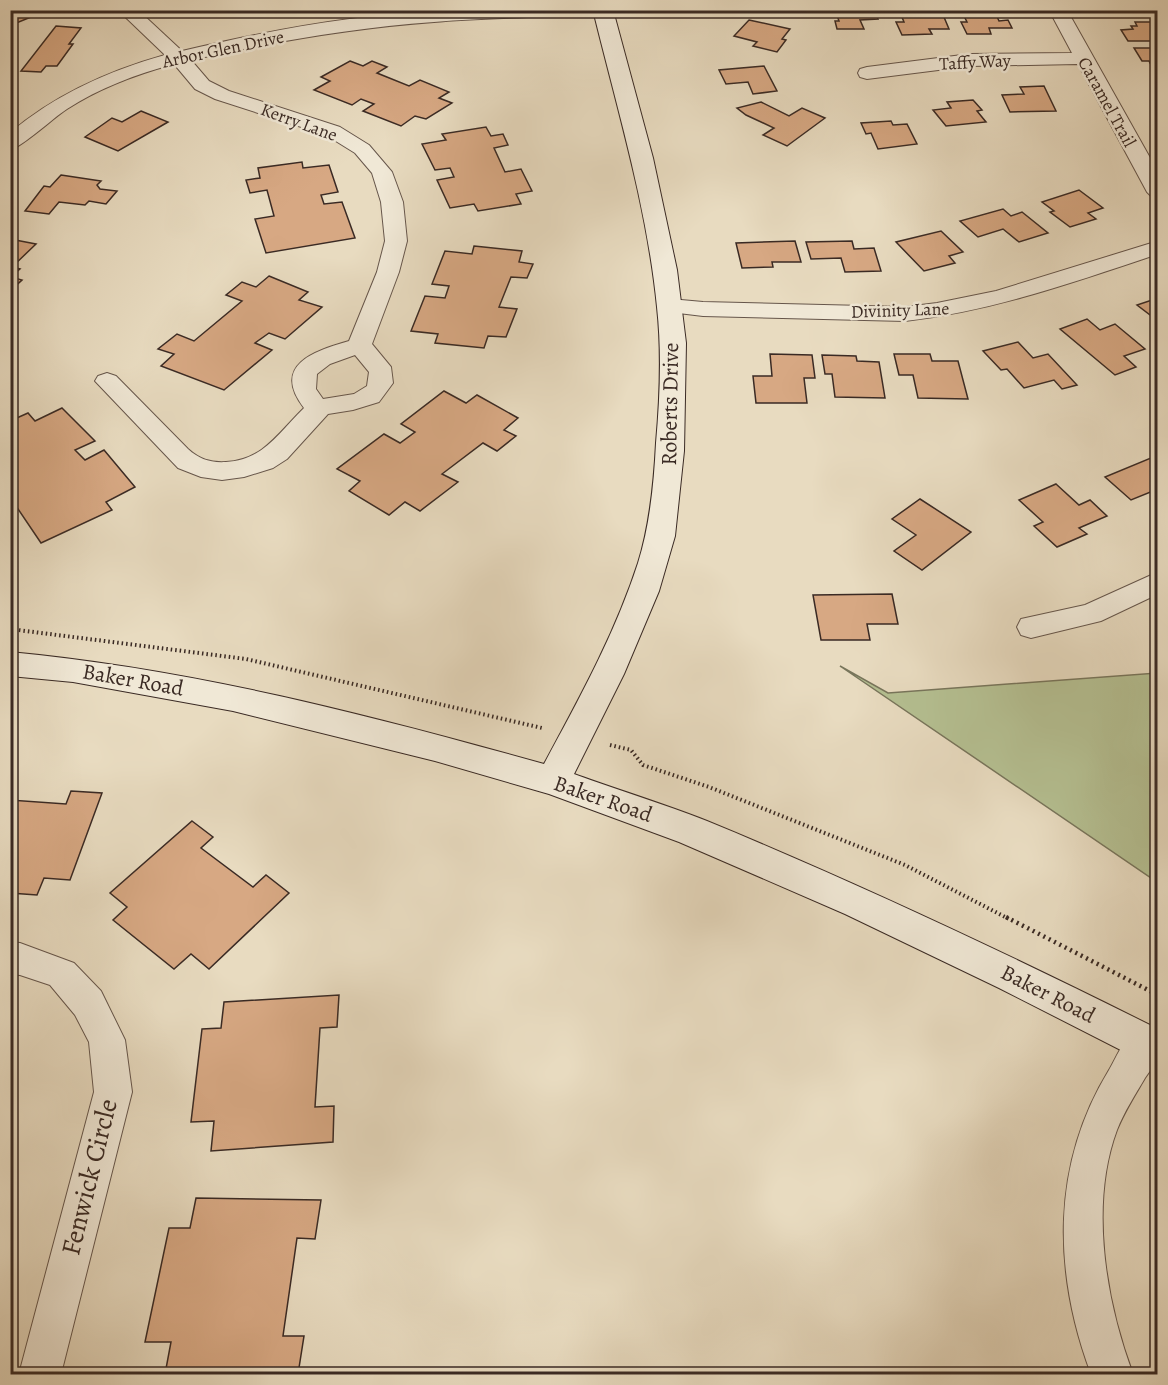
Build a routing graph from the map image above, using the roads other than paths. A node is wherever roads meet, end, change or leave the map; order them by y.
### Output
1 (127, 10) edge
2 (566, 10) edge
3 (603, 10) edge
4 (1058, 10) edge
5 (178, 57) junction
6 (1083, 58) junction
7 (867, 73) dead end
8 (10, 144) edge
9 (1158, 192) edge
10 (1158, 247) edge
11 (670, 306) junction
12 (359, 346) junction
13 (107, 381) dead end
14 (318, 409) junction
15 (1158, 582) edge
16 (1031, 627) dead end
17 (10, 664) edge
18 (553, 782) junction
19 (10, 958) edge
20 (1152, 1047) edge
21 (40, 1374) edge
22 (1112, 1374) edge

1 - 5 street, Kerry Lane
2 - 5 street, Arbor Glen Drive
3 - 11 street, Roberts Drive
4 - 6 street, Caramel Trail
5 - 8 street, Arbor Glen Drive
5 - 12 street, Kerry Lane
6 - 7 street, Taffy Way
6 - 9 street, Caramel Trail
10 - 11 street, Divinity Lane
11 - 18 street, Roberts Drive
12 - 14 street
12 - 14 street
13 - 14 street
15 - 16 street
17 - 18 street, Baker Road
18 - 20 street, Baker Road
19 - 21 street, Fenwick Circle
20 - 22 street

